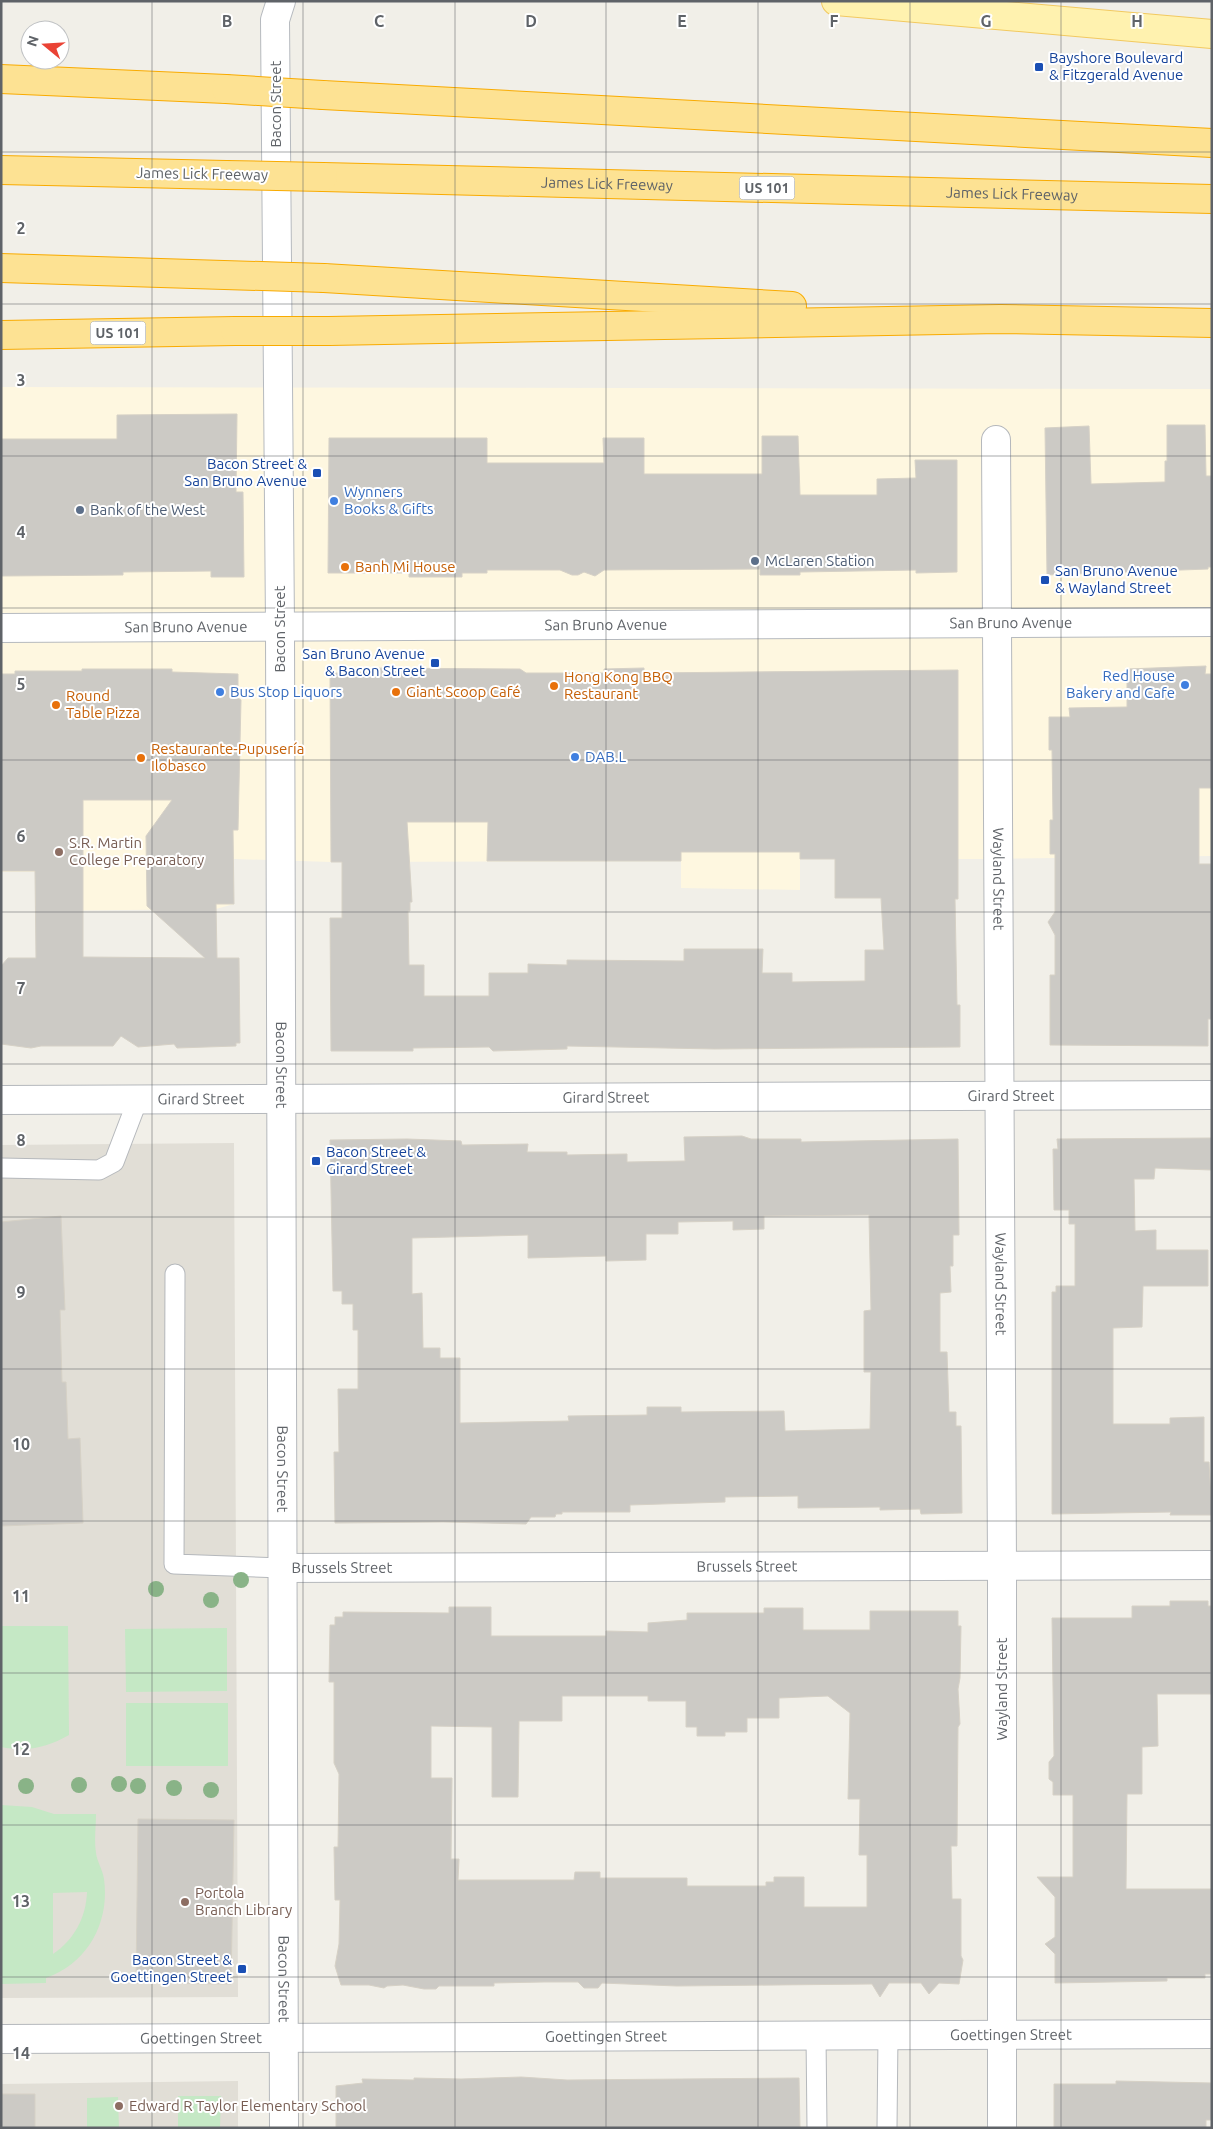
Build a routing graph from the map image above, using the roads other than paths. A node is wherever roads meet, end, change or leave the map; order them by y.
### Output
1 (281, 1) edge
2 (836, 1) edge
3 (900, 4) edge
4 (1212, 34) edge
5 (1, 79) edge
6 (1212, 143) edge
7 (1, 170) edge
8 (1212, 199) edge
9 (1, 268) edge
10 (1000, 319) junction
11 (1212, 323) edge
12 (1, 335) edge
13 (996, 440) dead end
14 (1212, 622) edge
15 (998, 623) junction
16 (280, 627) junction
17 (1, 628) edge
18 (1212, 1095) edge
19 (998, 1096) junction
20 (138, 1099) junction
21 (281, 1099) junction
22 (1, 1100) edge
23 (1, 1168) edge
24 (175, 1274) dead end
25 (1002, 1565) junction
26 (1212, 1565) edge
27 (282, 1568) junction
28 (1212, 2034) edge
29 (888, 2035) junction
30 (1002, 2035) junction
31 (816, 2036) junction
32 (285, 2037) junction
33 (1, 2039) edge
34 (284, 2128) edge
35 (817, 2128) edge
36 (887, 2128) edge
37 (1002, 2128) edge

1 - 16 street, Bacon Street
2 - 3 main road
3 - 4 main road
5 - 6 highway, bridge
7 - 8 highway, James Lick Freeway / US 101, bridge
9 - 10 highway, bridge
10 - 11 highway, US 101
10 - 12 highway, US 101, bridge
13 - 15 street, Wayland Street
14 - 15 street, San Bruno Avenue
15 - 16 street, San Bruno Avenue
15 - 19 street, Wayland Street
16 - 17 street, San Bruno Avenue
16 - 21 street, Bacon Street
18 - 19 street, Girard Street
19 - 21 street, Girard Street
19 - 25 street, Wayland Street
20 - 21 street, Girard Street
20 - 22 street, Girard Street
20 - 23 lane
21 - 27 street, Bacon Street
24 - 27 lane
25 - 26 street, Brussels Street
25 - 27 street, Brussels Street
25 - 30 street, Wayland Street
27 - 32 street, Bacon Street
28 - 30 street, Goettingen Street
29 - 30 street, Goettingen Street
29 - 31 street, Goettingen Street
29 - 36 lane
30 - 37 street, Wayland Street
31 - 32 street, Goettingen Street
31 - 35 lane
32 - 33 street, Goettingen Street
32 - 34 street, Bacon Street

